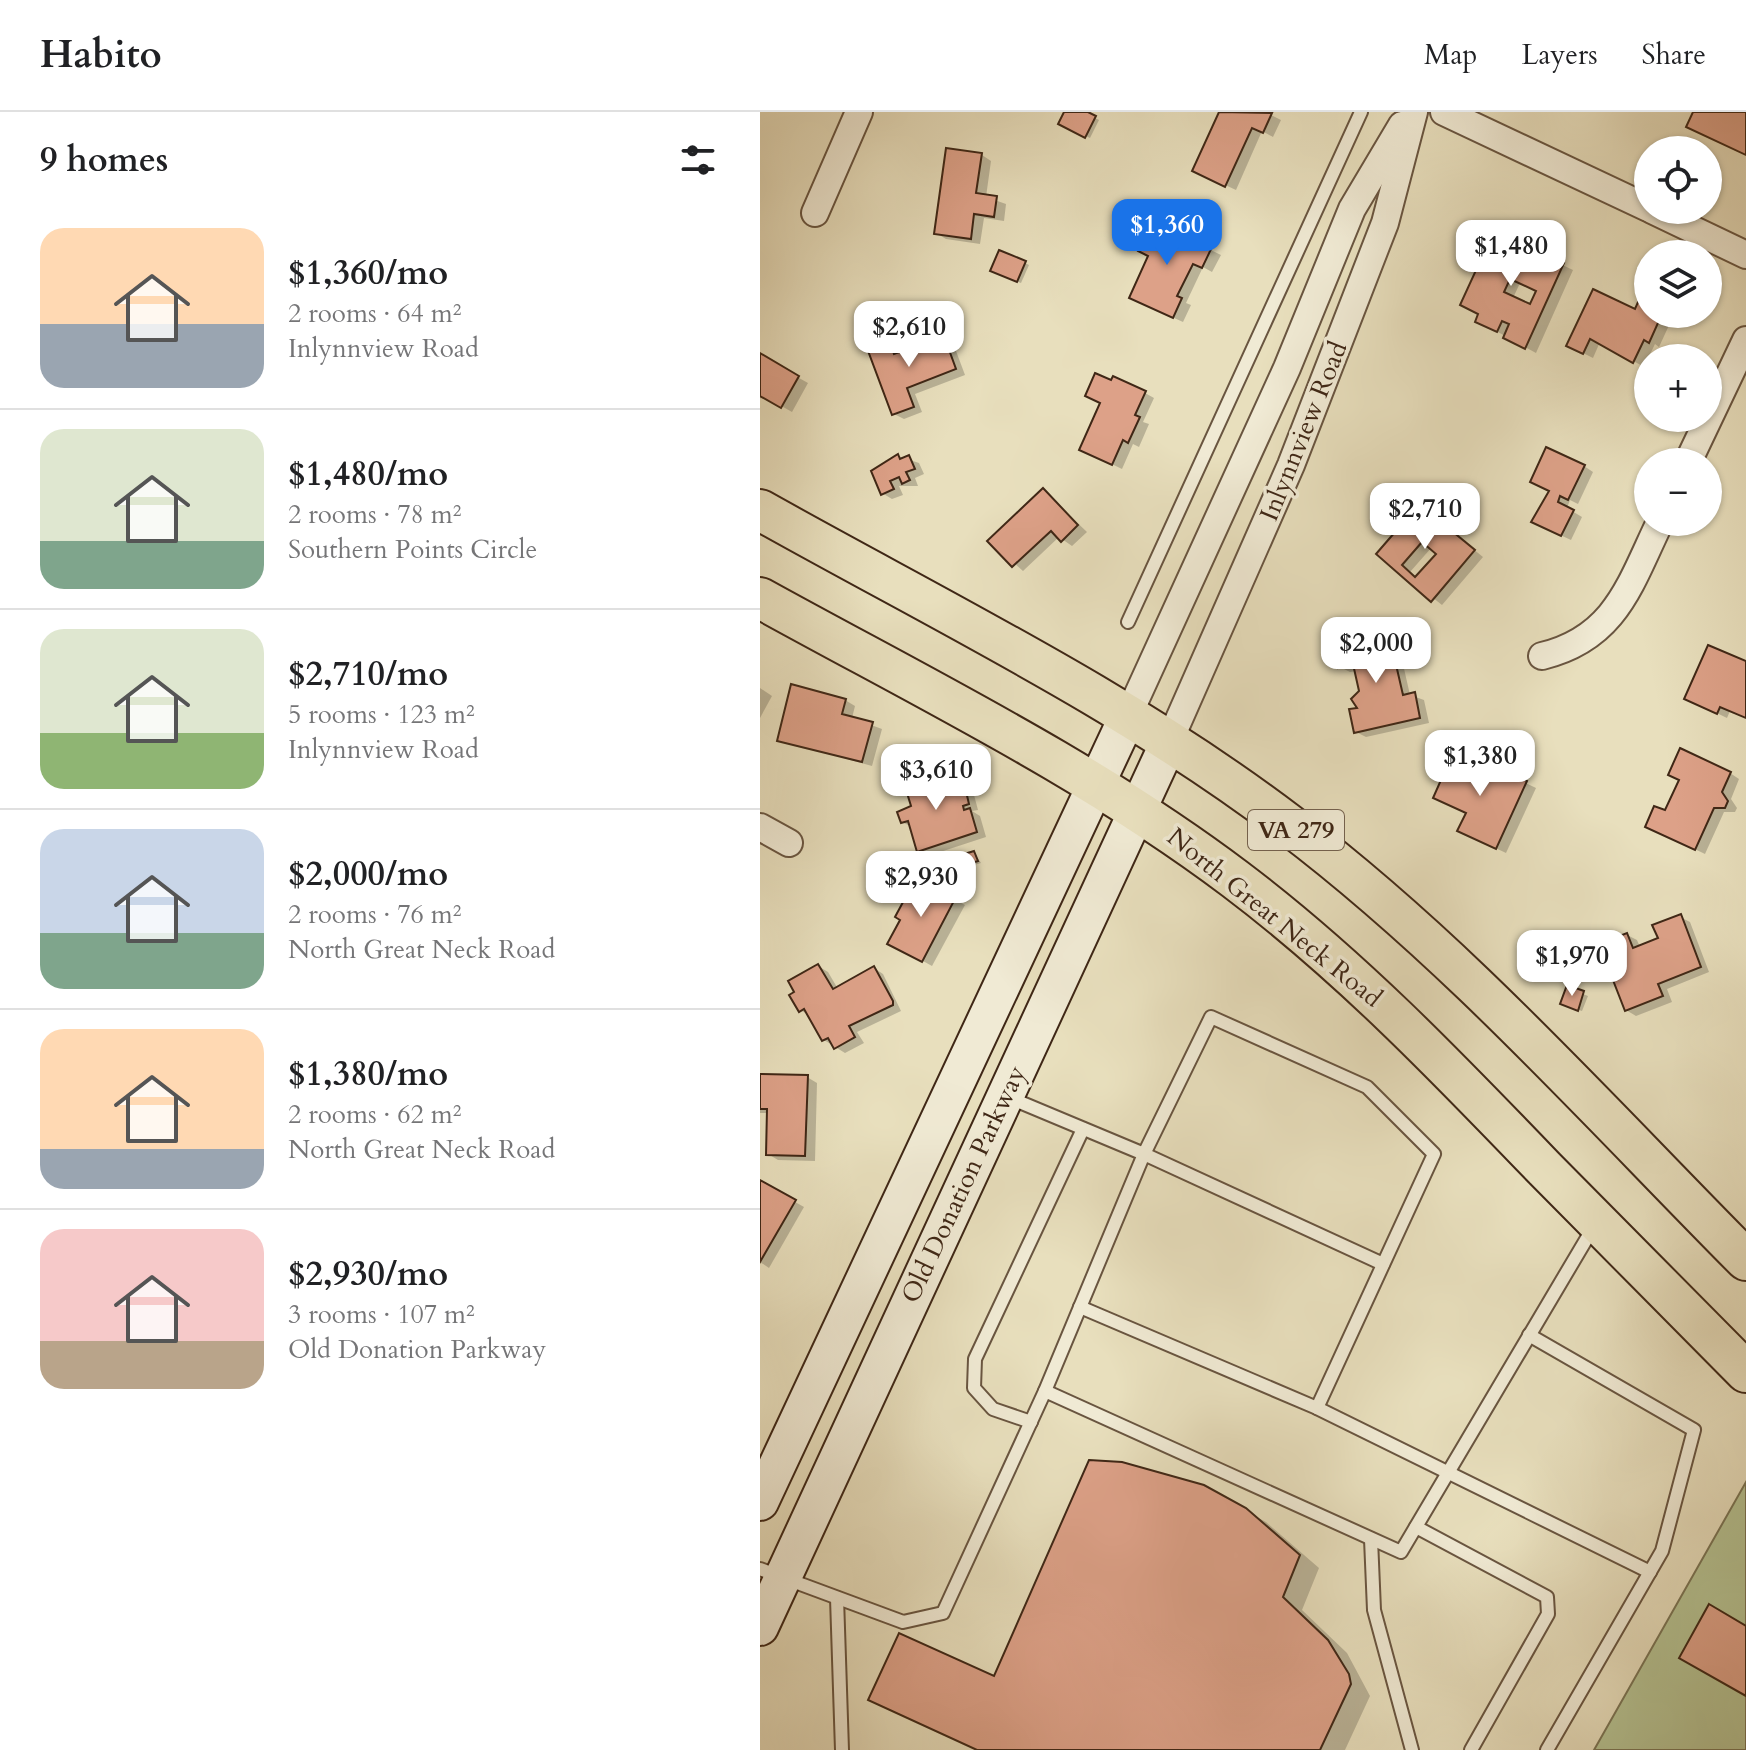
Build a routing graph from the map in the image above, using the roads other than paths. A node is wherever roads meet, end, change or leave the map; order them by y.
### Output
1 (859, 112) edge
2 (1361, 112) edge
3 (1412, 112) edge
4 (1444, 112) edge
5 (1634, 201) edge
6 (815, 213) dead end
7 (1681, 224) edge
8 (1746, 255) edge
9 (1746, 340) edge
10 (1695, 448) edge
11 (760, 510) edge
12 (1653, 536) edge
13 (760, 598) edge
14 (1128, 622) dead end
15 (1542, 656) dead end
16 (1128, 716) junction
17 (1169, 742) junction
18 (1096, 784) junction
19 (1137, 809) junction
20 (760, 827) edge
21 (789, 843) dead end
22 (1004, 1095) junction
23 (1083, 1129) junction
24 (1144, 1154) junction
25 (1597, 1222) junction
26 (1746, 1260) edge
27 (1383, 1264) junction
28 (1080, 1307) junction
29 (1529, 1335) junction
30 (1746, 1372) edge
31 (1045, 1391) junction
32 (1317, 1408) junction
33 (1031, 1422) junction
34 (1449, 1470) junction
35 (760, 1502) edge
36 (1416, 1527) junction
37 (1371, 1539) junction
38 (1650, 1572) junction
39 (772, 1573) edge
40 (837, 1598) junction
41 (760, 1627) edge
42 (842, 1750) edge
43 (1412, 1750) edge
44 (1471, 1750) edge
45 (1547, 1750) edge

1 - 6 street
2 - 14 lane
3 - 16 street, Inlynnview Road
3 - 17 street, Inlynnview Road
4 - 5 street
7 - 8 street
9 - 10 street
11 - 16 main road, VA 279
12 - 15 street
13 - 18 main road, North Great Neck Road / VA 279
16 - 17 main road, VA 279
16 - 18 street, Old Donation Parkway
17 - 19 street, Old Donation Parkway
17 - 26 main road, VA 279
18 - 19 main road, North Great Neck Road / VA 279
18 - 35 street, Old Donation Parkway
19 - 22 street, Old Donation Parkway
19 - 25 main road, North Great Neck Road / VA 279
20 - 21 street
22 - 23 lane
22 - 39 street, Old Donation Parkway
23 - 24 lane
23 - 33 lane
24 - 27 lane
24 - 27 lane
24 - 28 lane
25 - 29 lane
25 - 30 main road, North Great Neck Road / VA 279
27 - 32 lane
28 - 31 lane
28 - 32 lane
29 - 34 lane
29 - 38 lane
31 - 33 lane
31 - 37 lane
32 - 34 lane
33 - 40 lane
34 - 36 lane
34 - 38 lane
36 - 37 lane
36 - 44 lane
37 - 43 lane
38 - 45 lane
39 - 40 lane
39 - 41 street, Old Donation Parkway
40 - 42 lane

